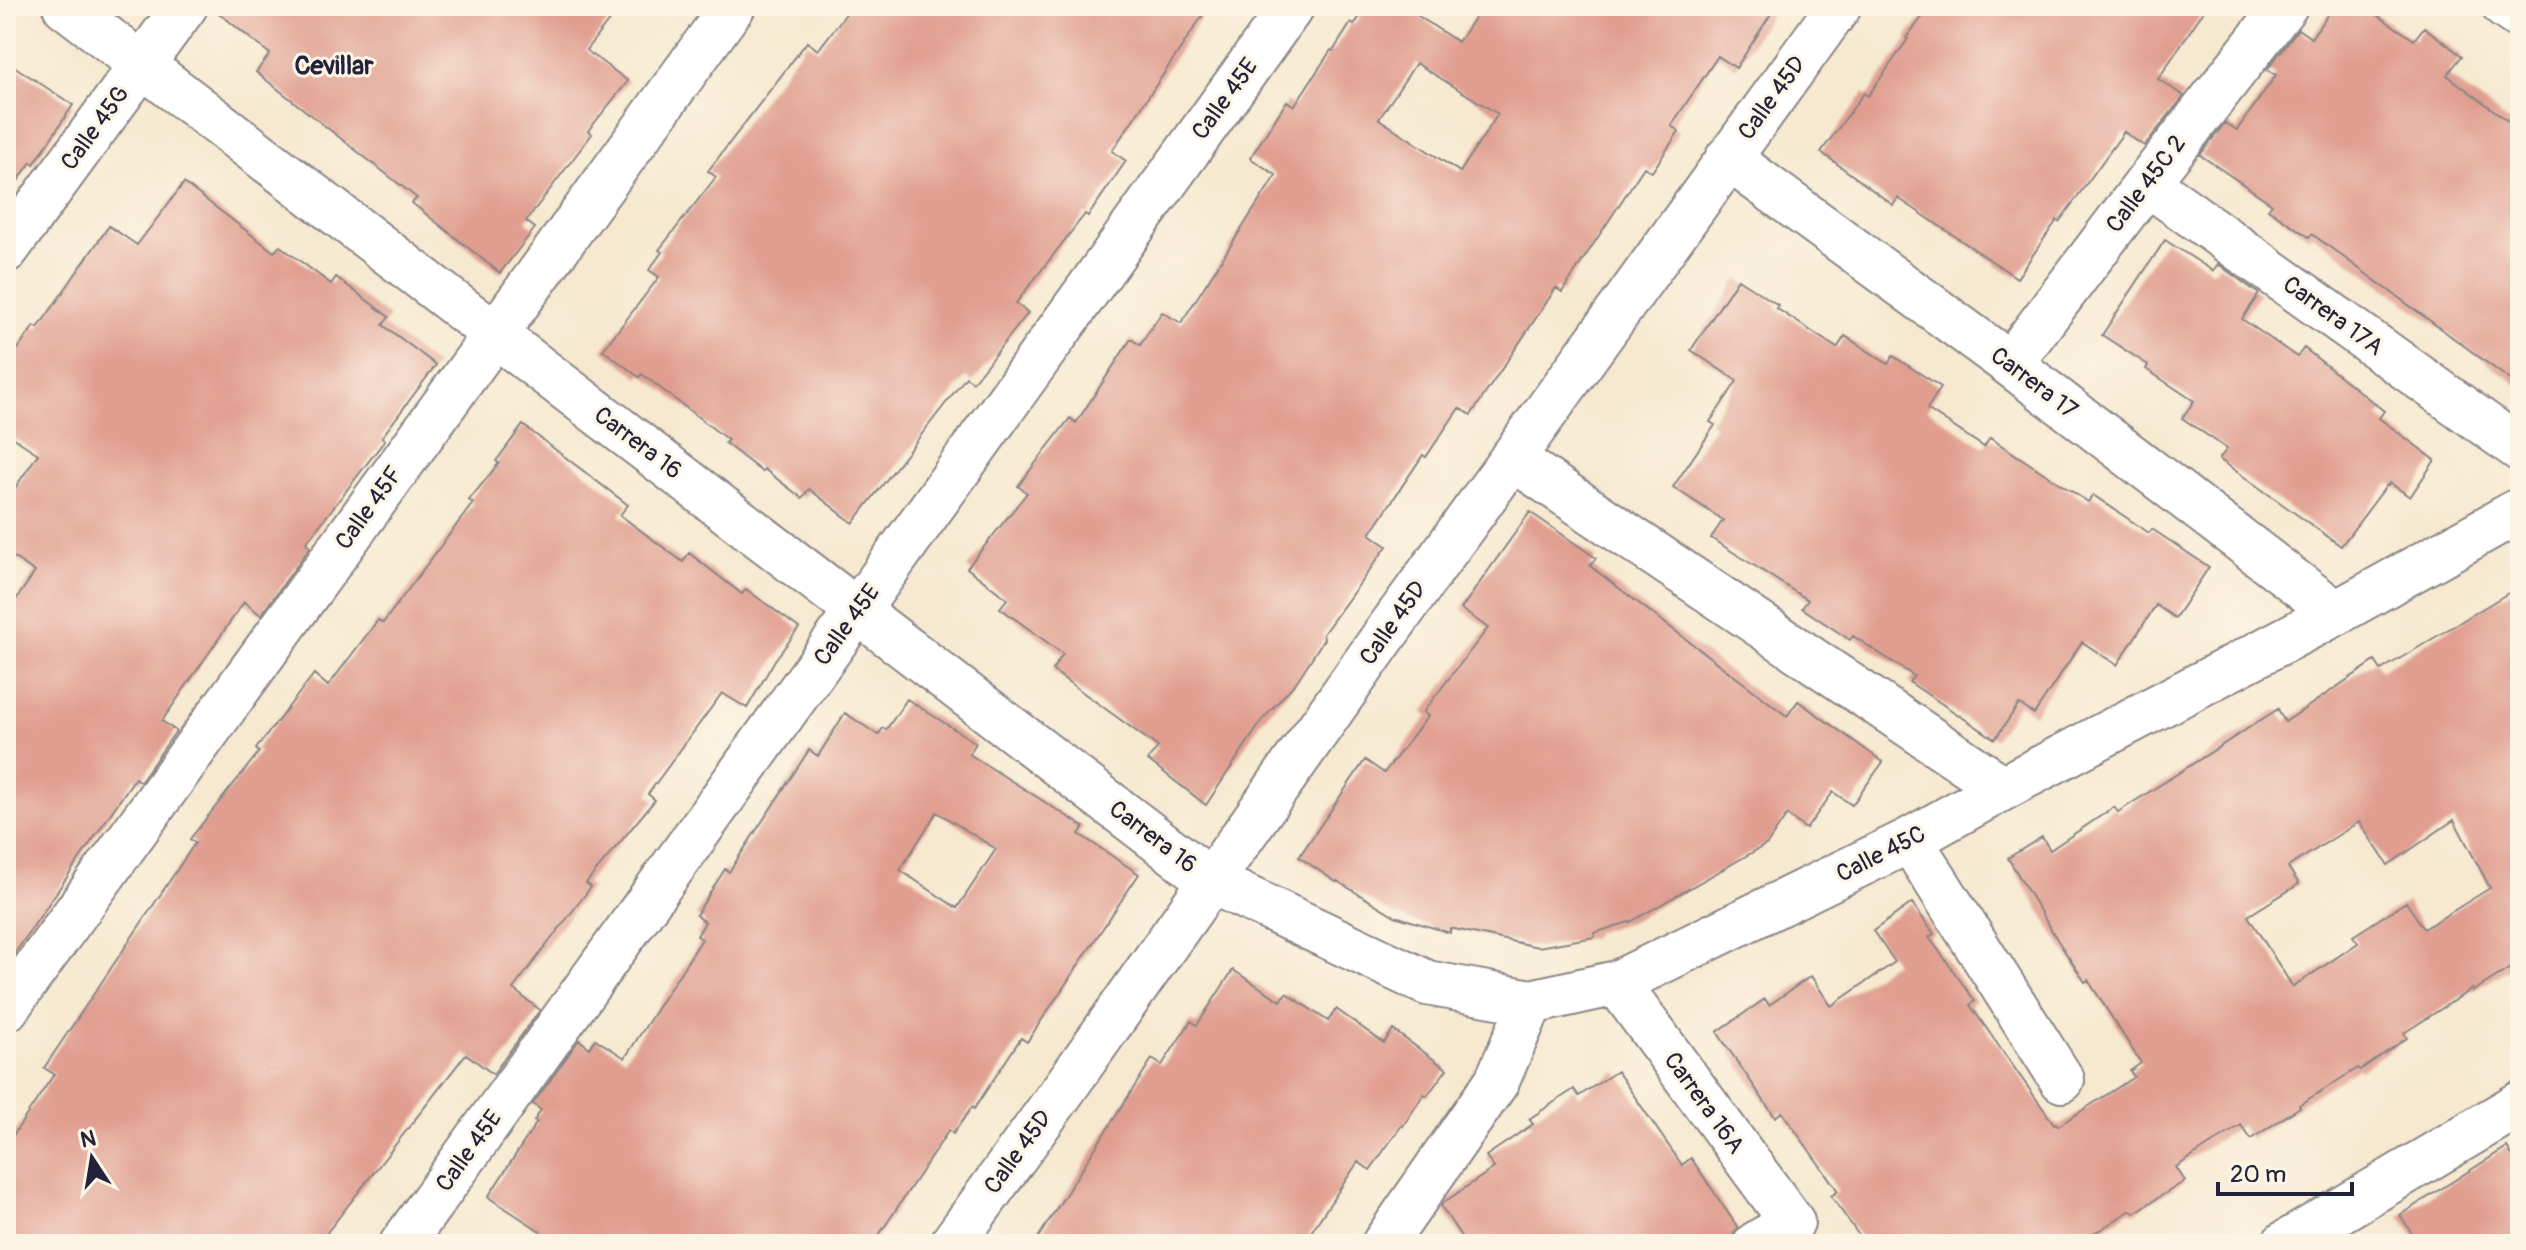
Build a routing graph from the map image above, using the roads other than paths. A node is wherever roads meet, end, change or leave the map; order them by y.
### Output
1 (65, 6) edge
2 (185, 6) edge
3 (733, 6) edge
4 (1292, 6) edge
5 (1839, 6) edge
6 (2285, 6) edge
7 (2504, 6) edge
8 (2520, 17) edge
9 (142, 65) junction
10 (1728, 158) junction
11 (2147, 183) junction
12 (6, 250) edge
13 (495, 334) junction
14 (2010, 364) junction
15 (2520, 449) edge
16 (1512, 458) junction
17 (2520, 510) edge
18 (858, 611) junction
19 (2336, 613) junction
20 (2003, 788) junction
21 (1910, 840) junction
22 (1211, 881) junction
23 (1617, 983) junction
24 (1531, 1002) junction
25 (6, 1009) edge
26 (2062, 1080) dead end
27 (2520, 1104) edge
28 (1774, 1233) edge
29 (1397, 1238) edge
30 (402, 1244) edge
31 (952, 1244) edge
32 (2284, 1244) edge

1 - 9 street, Carrera 16
2 - 9 street, Calle 45G
3 - 13 street, Calle 45F
4 - 18 street, Calle 45E
5 - 10 street, Calle 45D
6 - 11 street, Calle 45C 2
7 - 8 street
9 - 12 street, Calle 45G
9 - 13 street, Carrera 16
10 - 14 street, Carrera 17
10 - 16 street, Calle 45D
11 - 14 street, Calle 45C 2
11 - 15 street, Carrera 17A
13 - 18 street, Carrera 16
13 - 25 street, Calle 45F
14 - 19 street, Carrera 17
16 - 20 street
16 - 22 street, Calle 45D
17 - 19 street, Calle 45C
18 - 22 street, Carrera 16
18 - 30 street, Calle 45E
19 - 20 street, Calle 45C
20 - 21 street, Calle 45C
21 - 23 street, Calle 45C
21 - 26 street
22 - 24 street, Calle 45C
22 - 31 street, Calle 45D
23 - 24 street, Calle 45C
23 - 28 street, Carrera 16A
24 - 29 street
27 - 32 street

